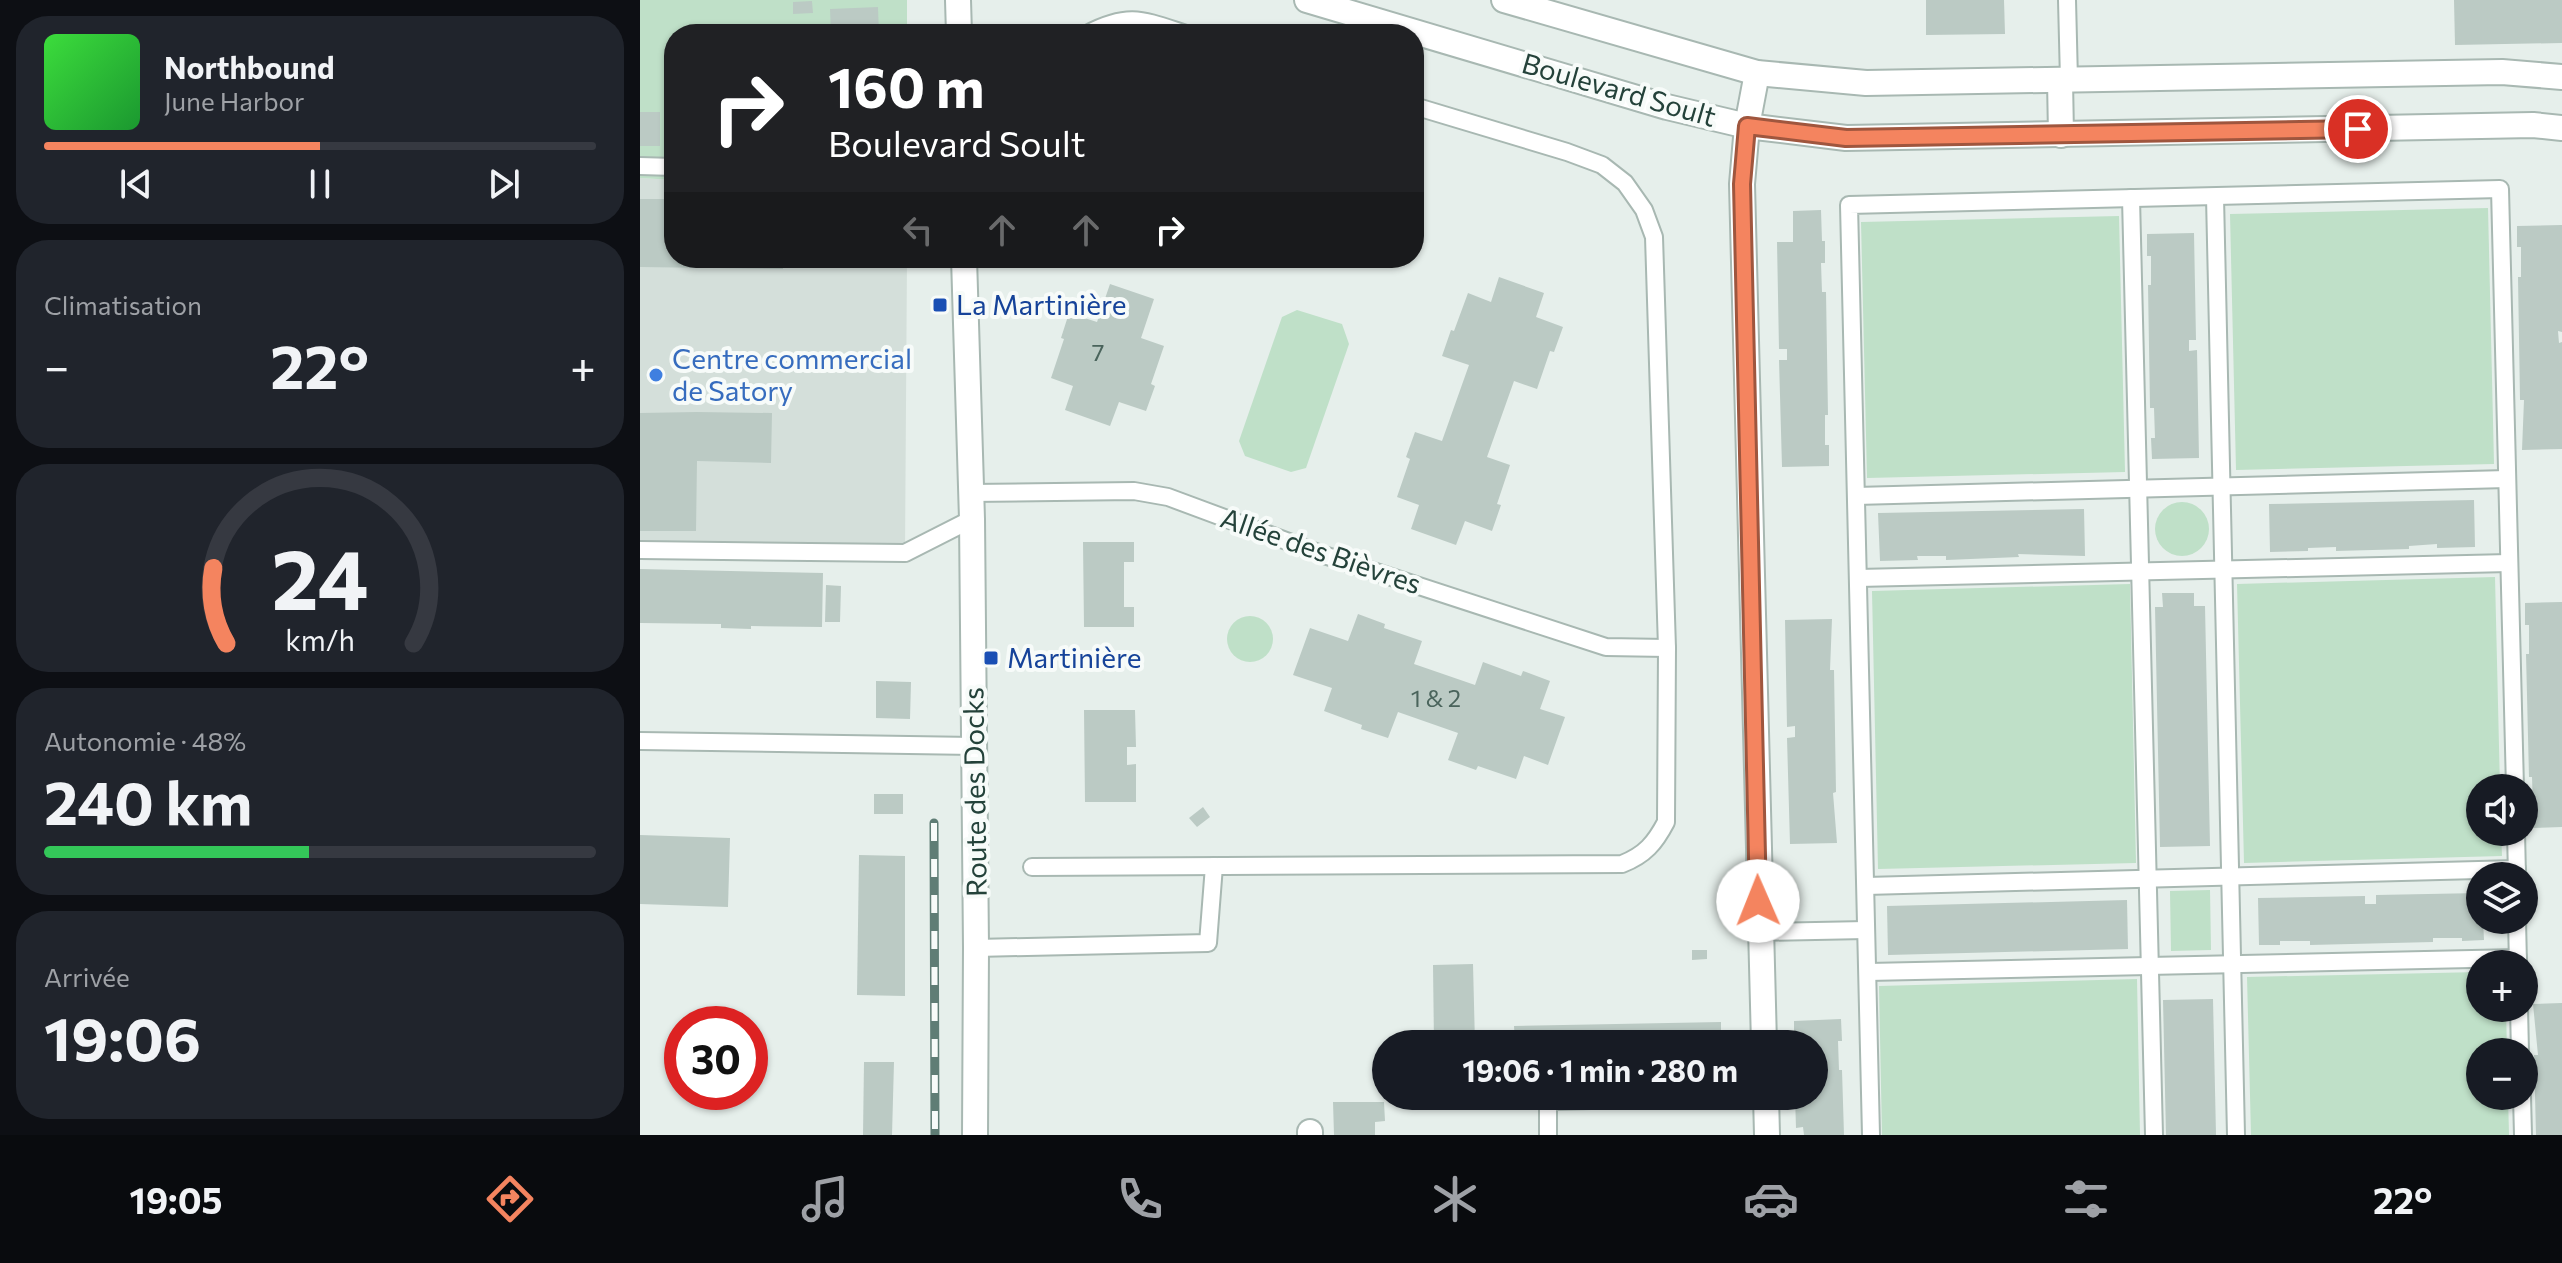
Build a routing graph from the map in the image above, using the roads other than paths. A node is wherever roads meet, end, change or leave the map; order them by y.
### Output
1 (958, 0) edge
2 (1307, 0) edge
3 (1504, 0) edge
4 (2067, 0) edge
5 (959, 24) edge
6 (1105, 24) edge
7 (1154, 24) edge
8 (1388, 24) edge
9 (1424, 35) edge
10 (1757, 73) junction
11 (2562, 77) edge
12 (2064, 80) junction
13 (1424, 109) edge
14 (1747, 126) junction
15 (2562, 128) edge
16 (2061, 135) junction
17 (640, 166) edge
18 (664, 167) edge
19 (2215, 197) junction
20 (2131, 198) junction
21 (964, 268) edge
22 (2507, 479) junction
23 (2221, 486) junction
24 (2138, 489) junction
25 (970, 493) junction
26 (1856, 496) junction
27 (972, 519) junction
28 (640, 550) edge
29 (2509, 563) junction
30 (2223, 569) junction
31 (2140, 571) junction
32 (1858, 578) junction
33 (1667, 648) junction
34 (640, 741) edge
35 (974, 746) junction
36 (2515, 774) edge
37 (1214, 866) junction
38 (1032, 867) dead end
39 (2466, 873) edge
40 (2230, 877) junction
41 (2147, 879) junction
42 (1866, 886) junction
43 (1866, 930) junction
44 (1759, 932) junction
45 (976, 948) junction
46 (2466, 962) edge
47 (2232, 964) junction
48 (2150, 966) junction
49 (1868, 972) junction
50 (1763, 1030) edge
51 (1548, 1110) edge
52 (1766, 1110) edge
53 (2522, 1110) edge
54 (975, 1135) edge
55 (1548, 1135) edge
56 (1767, 1135) edge
57 (1871, 1135) edge
58 (2154, 1135) edge
59 (2236, 1135) edge
60 (2523, 1135) edge

1 - 5 street
2 - 8 street, Boulevard Soult
3 - 10 street, Boulevard Soult
4 - 12 lane
6 - 7 lane
9 - 14 street, Boulevard Soult
10 - 12 street, Boulevard Soult
10 - 14 street
11 - 12 street, Boulevard Soult
12 - 16 street
13 - 33 lane
14 - 16 street, Boulevard Soult
14 - 44 street
15 - 16 street, Boulevard Soult
17 - 18 lane
19 - 20 lane
19 - 22 lane
19 - 23 lane
20 - 24 lane
20 - 26 lane
21 - 25 street, Route des Docks
22 - 23 lane
22 - 29 lane
23 - 24 lane
23 - 30 lane
24 - 26 lane
24 - 31 lane
25 - 27 street, Route des Docks
25 - 33 lane, Allée des Bièvres
26 - 32 lane
27 - 28 lane
27 - 35 street, Route des Docks
29 - 30 lane
29 - 36 lane
30 - 31 lane
30 - 40 lane
31 - 32 lane
31 - 41 lane
32 - 42 lane
33 - 37 lane
34 - 35 lane
35 - 45 street, Route des Docks
37 - 38 lane
37 - 45 lane
39 - 40 lane
40 - 41 lane
40 - 47 lane
41 - 42 lane
41 - 48 lane
42 - 43 lane
43 - 44 lane
43 - 49 lane
44 - 50 street
45 - 54 street, Route des Docks
46 - 47 lane
47 - 48 lane
47 - 59 lane
48 - 49 lane
48 - 58 lane
49 - 57 lane
51 - 55 lane
52 - 56 street
53 - 60 lane

